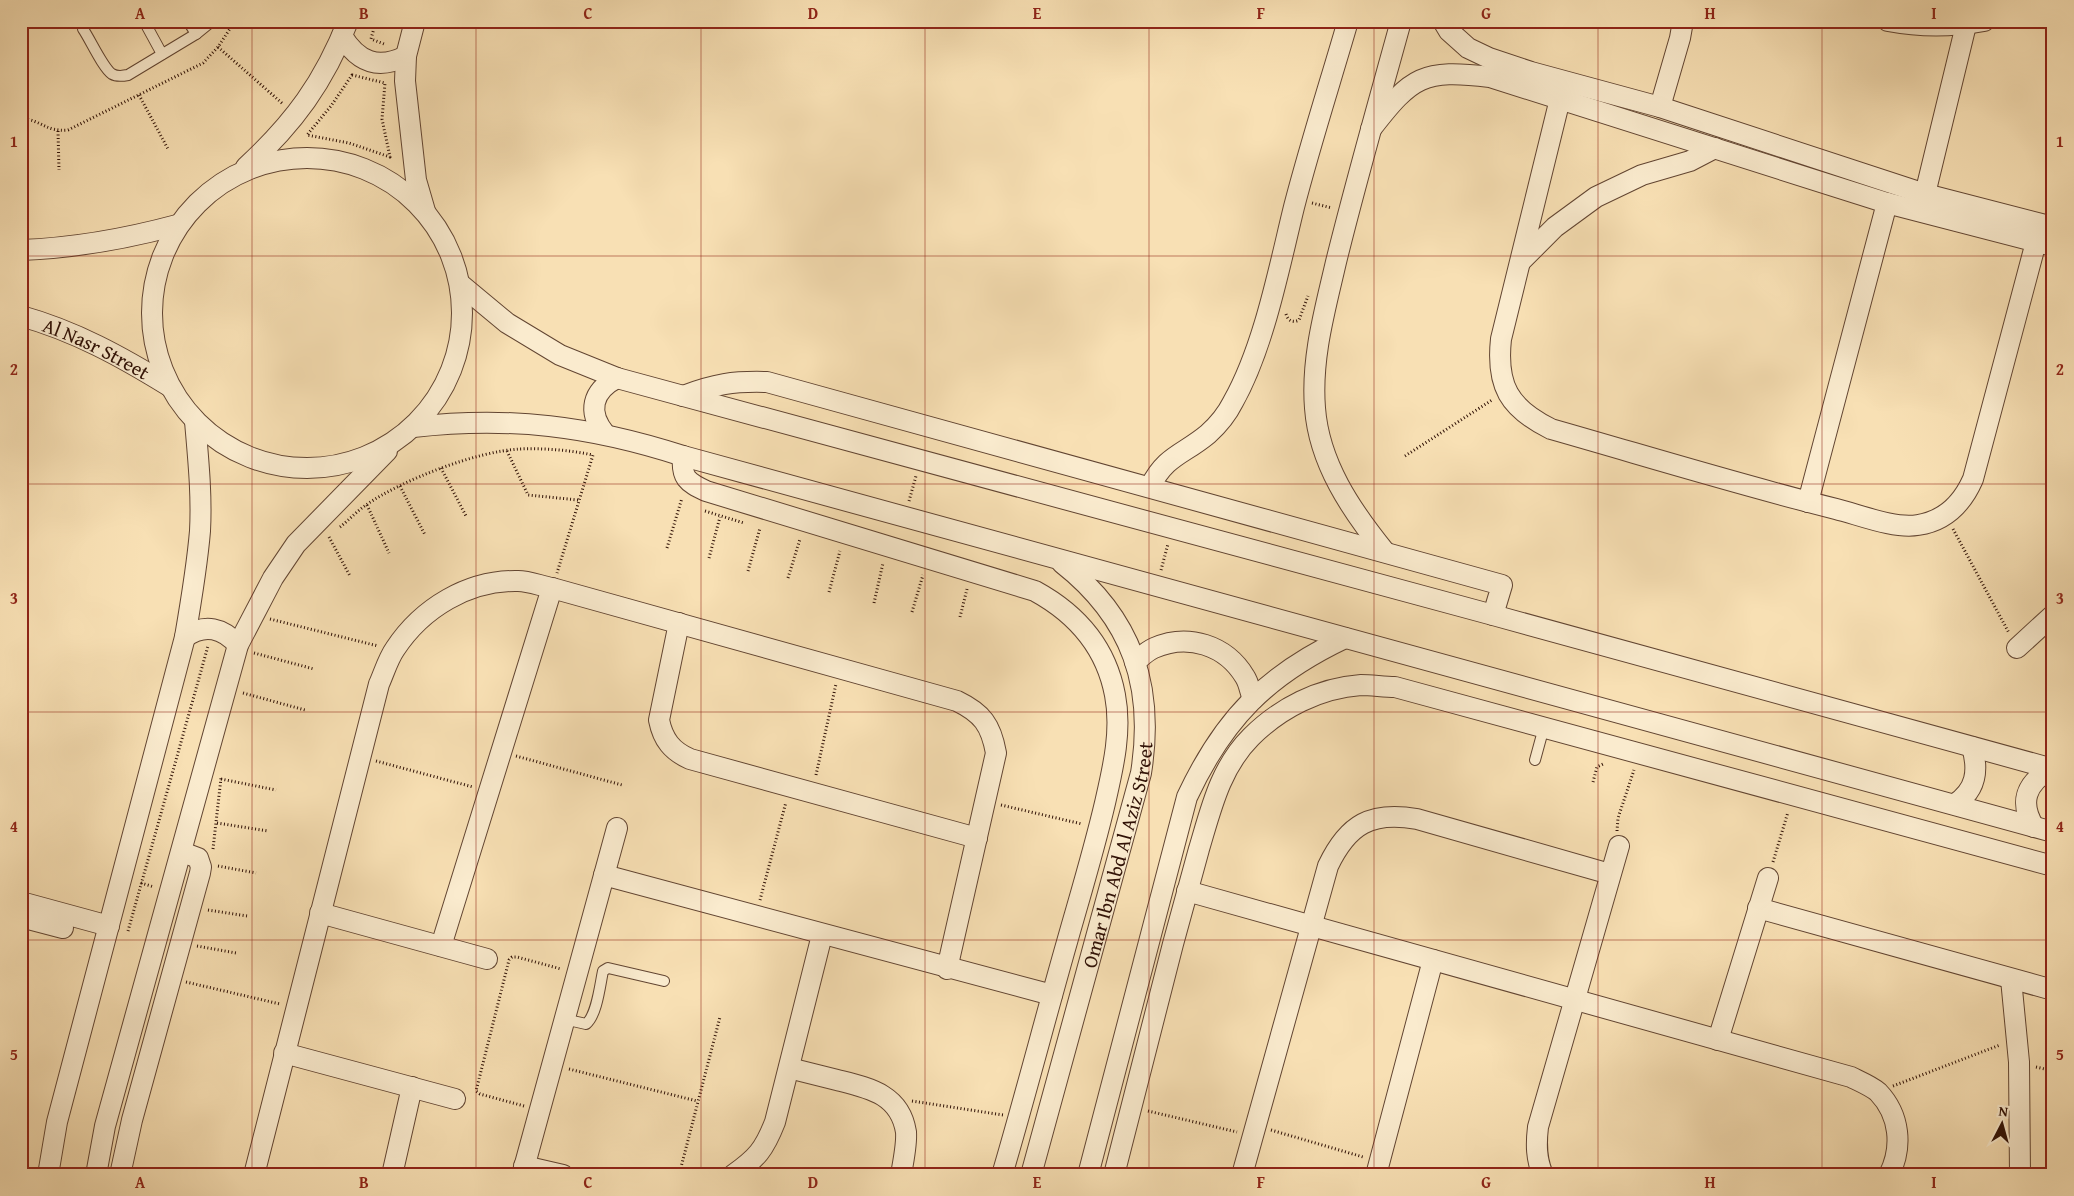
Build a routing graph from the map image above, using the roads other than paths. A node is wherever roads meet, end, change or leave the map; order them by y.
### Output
1 (83, 21) edge
2 (144, 21) edge
3 (188, 21) edge
4 (212, 21) edge
5 (415, 21) edge
6 (1348, 21) edge
7 (1401, 21) edge
8 (1443, 21) edge
9 (1683, 21) edge
10 (1888, 21) edge
11 (1975, 23) edge
12 (346, 29) edge
13 (196, 34) junction
14 (162, 54) junction
15 (406, 56) junction
16 (1560, 99) junction
17 (1660, 107) junction
18 (1371, 129) junction
19 (1715, 148) junction
20 (239, 173) junction
21 (1925, 194) junction
22 (1888, 203) junction
23 (425, 212) junction
24 (177, 225) junction
25 (2053, 227) edge
26 (2044, 244) edge
27 (21, 250) edge
28 (1520, 262) junction
29 (460, 284) junction
30 (21, 316) edge
31 (617, 378) junction
32 (169, 386) junction
33 (683, 396) junction
34 (195, 420) junction
35 (406, 432) junction
36 (605, 434) junction
37 (683, 456) junction
38 (1150, 487) junction
39 (1808, 502) junction
40 (1385, 552) junction
41 (1054, 557) junction
42 (552, 588) junction
43 (1493, 615) junction
44 (2053, 615) edge
45 (679, 623) junction
46 (185, 637) junction
47 (1346, 638) junction
48 (250, 647) junction
49 (2017, 648) road end
50 (1135, 662) junction
51 (1253, 699) junction
52 (1612, 711) junction
53 (1544, 727) junction
54 (1602, 743) junction
55 (1972, 747) junction
56 (1535, 760) dead end
57 (2051, 769) edge
58 (1955, 804) junction
59 (616, 828) dead end
60 (2044, 829) edge
61 (1098, 832) junction
62 (976, 838) junction
63 (1121, 844) junction
64 (1619, 846) dead end
65 (182, 852) junction
66 (2053, 866) edge
67 (1610, 874) junction
68 (604, 875) junction
69 (1768, 878) dead end
70 (1187, 891) junction
71 (21, 902) edge
72 (1758, 908) junction
73 (320, 913) junction
74 (21, 916) edge
75 (1312, 926) junction
76 (107, 932) junction
77 (822, 935) junction
78 (441, 946) junction
79 (487, 959) dead end
80 (1433, 960) junction
81 (947, 969) junction
82 (2010, 979) junction
83 (664, 981) dead end
84 (2053, 990) edge
85 (1052, 995) junction
86 (1575, 999) junction
87 (564, 1018) junction
88 (1127, 1030) junction
89 (1149, 1035) junction
90 (1718, 1040) junction
91 (284, 1054) junction
92 (788, 1068) junction
93 (412, 1087) junction
94 (455, 1099) dead end
95 (1378, 1168) edge
96 (523, 1170) edge
97 (48, 1175) edge
98 (96, 1175) edge
99 (120, 1175) edge
100 (254, 1175) edge
101 (392, 1175) edge
102 (563, 1175) edge
103 (733, 1175) edge
104 (901, 1175) edge
105 (1002, 1175) edge
106 (1031, 1175) edge
107 (1088, 1175) edge
108 (1114, 1175) edge
109 (1242, 1175) edge
110 (1543, 1175) edge
111 (1890, 1175) edge
112 (2020, 1175) edge

1 - 14 lane
2 - 14 lane
3 - 13 lane
4 - 13 lane
5 - 15 street
6 - 38 street
7 - 18 street
8 - 17 street
9 - 17 street
10 - 11 street
11 - 21 street
12 - 15 street
12 - 20 street
13 - 14 lane
15 - 23 street
16 - 18 street
16 - 19 street
16 - 28 street
17 - 21 street
18 - 40 street
19 - 22 street
19 - 28 street
20 - 23 street
20 - 24 street
21 - 25 street
22 - 26 street
22 - 39 street
23 - 29 street
24 - 27 street
24 - 32 street
26 - 39 street
28 - 39 street
29 - 31 street
29 - 35 street
30 - 32 street, Al Nasr Street
31 - 33 street
31 - 36 street
32 - 34 street
33 - 38 street
33 - 43 street
34 - 35 street
34 - 46 street
35 - 36 street
35 - 48 street
36 - 37 street
37 - 41 street
37 - 61 street
38 - 40 street
40 - 43 street
41 - 47 street
41 - 50 street, Omar Ibn Abd Al Aziz Street
42 - 45 street
42 - 73 street
42 - 78 street
43 - 55 street
44 - 49 street
45 - 62 street
45 - 62 street
46 - 48 street
46 - 76 street
47 - 51 street
47 - 52 street
48 - 65 street
50 - 51 street
50 - 63 street, Omar Ibn Abd Al Aziz Street
51 - 88 street
52 - 54 street
52 - 58 street
53 - 54 street
53 - 56 lane
53 - 70 street
54 - 66 street
55 - 57 street
55 - 58 street
57 - 60 street
58 - 60 street
59 - 68 street
61 - 63 street
61 - 85 street
62 - 81 street
63 - 106 street, Omar Ibn Abd Al Aziz Street
64 - 67 street
65 - 98 street
65 - 99 street
67 - 75 street
67 - 86 street
68 - 77 street
68 - 87 street
69 - 72 street
70 - 75 street
70 - 89 street
71 - 76 street
72 - 82 street
72 - 90 street
73 - 78 street
73 - 91 street
74 - 76 street
75 - 80 street
75 - 109 street
76 - 97 street
77 - 81 street
77 - 92 street
78 - 79 street
80 - 86 street
80 - 95 street
81 - 85 street
82 - 84 street
82 - 112 street
83 - 87 lane
85 - 105 street
86 - 90 street
86 - 110 street
87 - 96 street
88 - 89 street
88 - 107 street
89 - 108 street
90 - 111 street
91 - 93 street
91 - 100 street
92 - 103 street
92 - 104 street
93 - 94 street
93 - 101 street
96 - 102 street

